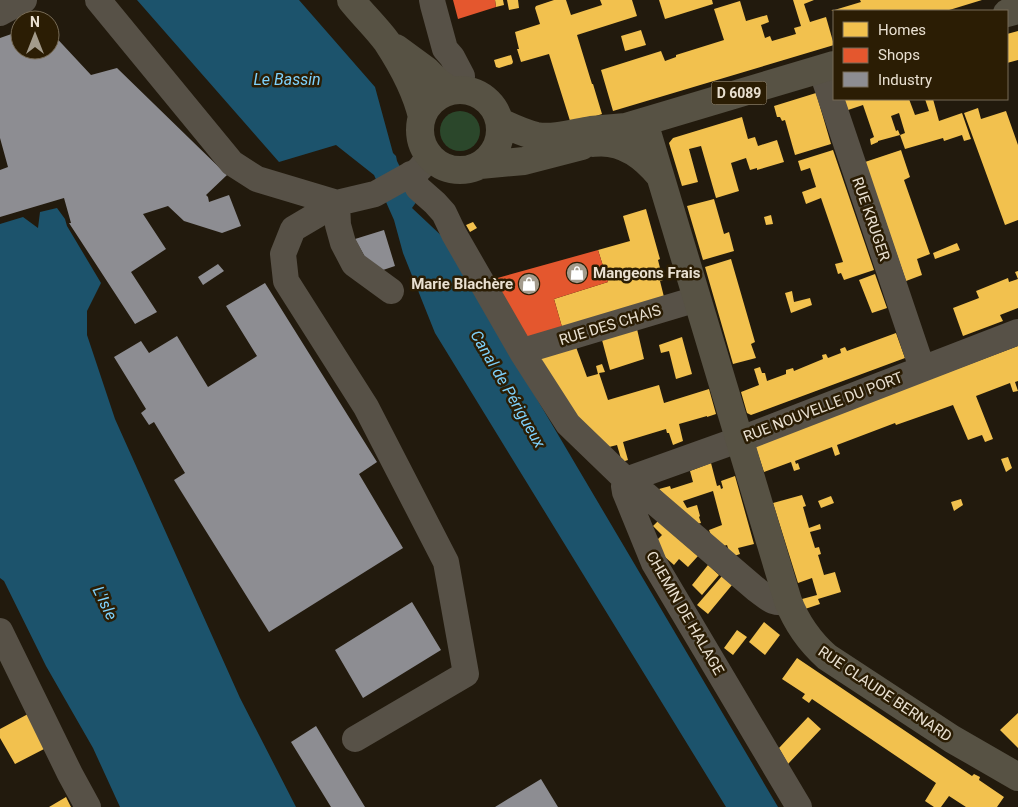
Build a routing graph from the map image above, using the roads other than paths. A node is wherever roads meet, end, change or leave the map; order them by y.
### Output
1 (24, 0) edge
2 (98, 0) edge
3 (351, 0) edge
4 (432, 0) edge
5 (0, 13) edge
6 (386, 42) junction
7 (827, 67) edge
8 (833, 86) edge
9 (456, 90) junction
10 (837, 100) edge
11 (422, 117) junction
12 (500, 122) junction
13 (635, 124) junction
14 (593, 143) junction
15 (480, 165) junction
16 (416, 168) junction
17 (661, 177) junction
18 (337, 203) junction
19 (392, 291) dead end
20 (697, 299) junction
21 (1018, 332) edge
22 (523, 354) junction
23 (922, 368) junction
24 (739, 440) junction
25 (626, 480) junction
26 (788, 601) junction
27 (0, 631) edge
28 (355, 739) dead end
29 (1018, 777) edge
30 (88, 807) edge
31 (799, 807) edge

1 - 5 street
2 - 18 street
3 - 6 main road
4 - 9 street
6 - 9 main road
6 - 11 main road
7 - 8 street, RUE KRUGER
7 - 13 main road, D 6089
9 - 11 main road
9 - 12 main road
10 - 23 street, RUE KRUGER
11 - 16 main road
12 - 13 main road, D 6089
12 - 15 main road
13 - 14 main road, D 6089
13 - 17 main road, RUE CLAUDE BERNARD
14 - 15 main road, D 6089
14 - 17 main road
15 - 16 main road
16 - 18 street
16 - 22 street
17 - 20 main road, RUE CLAUDE BERNARD
18 - 19 street
18 - 28 street
20 - 22 street, RUE DES CHAIS
20 - 24 main road, RUE CLAUDE BERNARD
21 - 23 street, RUE NOUVELLE DU PORT
22 - 25 street
23 - 24 street, RUE NOUVELLE DU PORT
24 - 25 street, RUE NOUVELLE DU PORT
24 - 26 main road, RUE CLAUDE BERNARD
25 - 26 street
25 - 31 street, CHEMIN DE HALAGE
26 - 29 main road, RUE CLAUDE BERNARD
27 - 30 street

